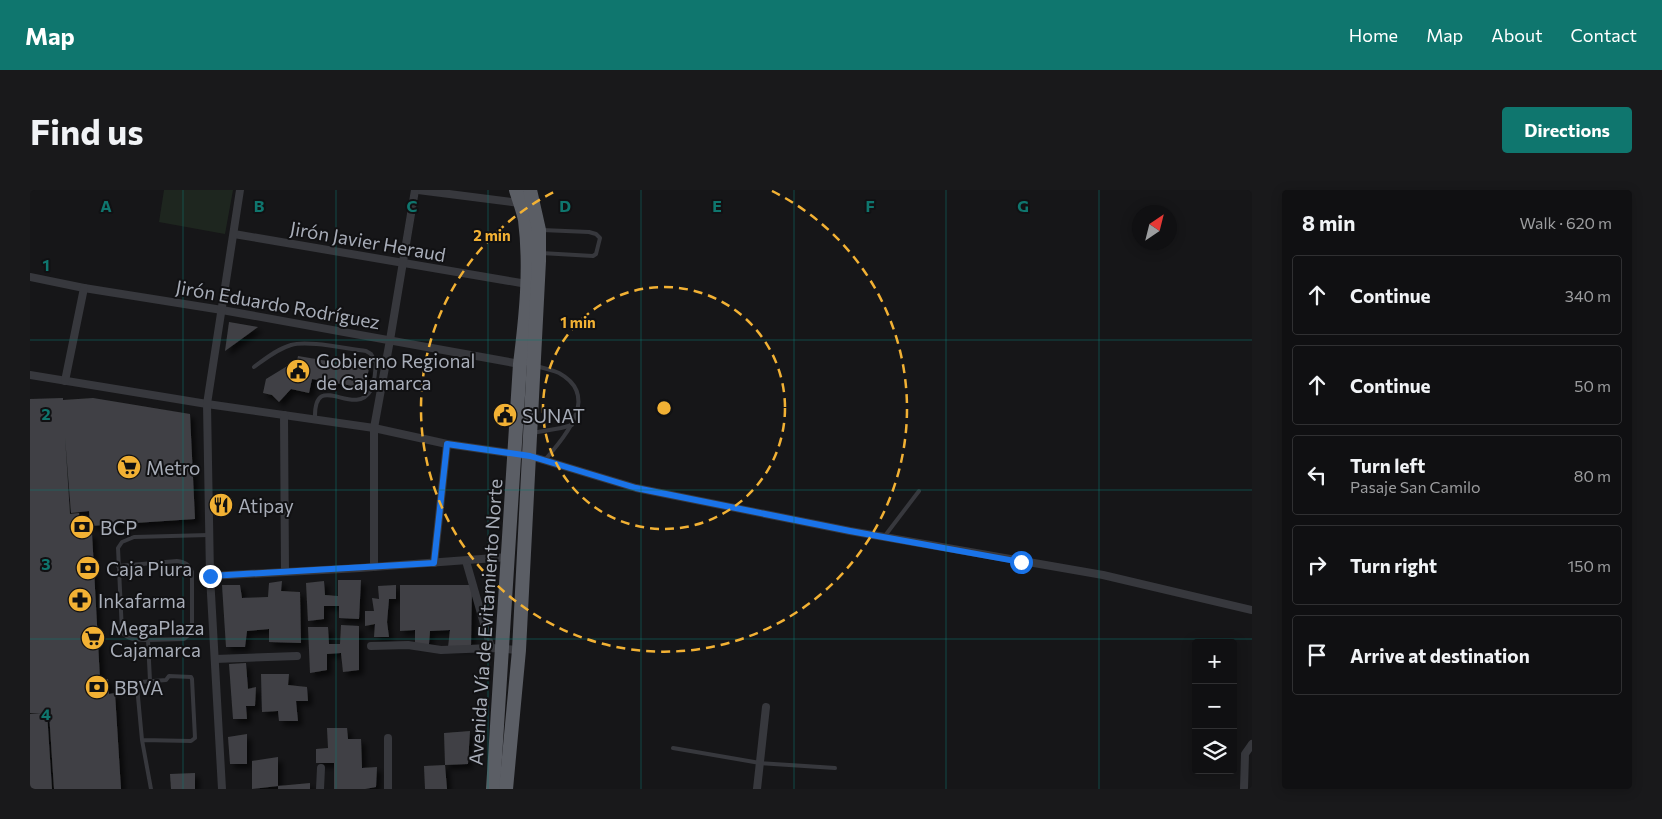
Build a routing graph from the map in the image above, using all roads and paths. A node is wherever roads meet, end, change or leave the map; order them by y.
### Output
1 (240, 190) edge
2 (416, 190) edge
3 (530, 190) edge
4 (518, 196) edge
5 (539, 230) junction
6 (234, 234) junction
7 (539, 253) junction
8 (402, 263) junction
9 (30, 277) edge
10 (527, 284) junction
11 (84, 288) junction
12 (222, 310) junction
13 (390, 340) junction
14 (527, 365) junction
15 (254, 367) dead end
16 (30, 375) edge
17 (64, 381) junction
18 (206, 404) junction
19 (284, 415) junction
20 (315, 420) junction
21 (572, 425) junction
22 (374, 428) junction
23 (531, 433) junction
24 (447, 444) junction
25 (515, 454) junction
26 (530, 456) junction
27 (545, 460) junction
28 (919, 491) dead end
29 (209, 535) junction
30 (884, 537) junction
31 (508, 557) junction
32 (466, 561) junction
33 (434, 563) junction
34 (118, 566) junction
35 (374, 567) junction
36 (285, 572) junction
37 (210, 576) junction
38 (1252, 610) edge
39 (148, 640) junction
40 (371, 646) dead end
41 (497, 648) junction
42 (519, 650) junction
43 (297, 656) dead end
44 (215, 659) junction
45 (150, 681) junction
46 (766, 707) dead end
47 (388, 738) dead end
48 (142, 740) junction
49 (1252, 744) edge
50 (673, 748) dead end
51 (760, 762) junction
52 (321, 768) dead end
53 (835, 768) dead end
54 (495, 771) junction
55 (151, 789) edge
56 (222, 789) edge
57 (320, 789) edge
58 (388, 789) edge
59 (482, 789) edge
60 (493, 789) edge
61 (506, 789) edge
62 (757, 789) edge
63 (1244, 789) edge

1 - 6 street
2 - 4 street
2 - 8 street
3 - 5 highway, Avenida Vía de Evitamiento Norte
4 - 10 highway, Avenida Vía de Evitamiento Norte
5 - 7 highway, Avenida Vía de Evitamiento Norte
5 - 7 lane
6 - 8 street, Jirón Javier Heraud
6 - 12 street
7 - 14 highway, Avenida Vía de Evitamiento Norte
8 - 10 street, Jirón Javier Heraud
8 - 13 street
9 - 11 street, Jirón Eduardo Rodríguez
10 - 14 highway, Avenida Vía de Evitamiento Norte
11 - 12 street, Jirón Eduardo Rodríguez
11 - 17 street
12 - 13 street, Jirón Eduardo Rodríguez
12 - 18 street
13 - 14 street, Jirón Eduardo Rodríguez
13 - 22 street
14 - 21 lane
14 - 23 highway, Avenida Vía de Evitamiento Norte
14 - 25 highway, Avenida Vía de Evitamiento Norte
15 - 20 lane
16 - 17 street
17 - 18 street
18 - 19 street
18 - 29 street
19 - 20 street
19 - 36 street
20 - 22 street
21 - 23 lane
21 - 27 lane
22 - 24 street
22 - 35 street
23 - 26 highway, Avenida Vía de Evitamiento Norte
24 - 25 street
24 - 33 street
25 - 26 street
25 - 31 highway, Avenida Vía de Evitamiento Norte
26 - 27 street
26 - 42 highway, Avenida Vía de Evitamiento Norte
27 - 30 street
28 - 30 lane
29 - 34 lane
29 - 37 street
30 - 38 street
31 - 32 street
31 - 41 highway, Avenida Vía de Evitamiento Norte
32 - 33 street
32 - 41 street
33 - 35 street
34 - 39 lane
34 - 39 lane
35 - 36 street
36 - 37 street
37 - 44 street
39 - 45 lane
40 - 41 street
41 - 42 street
41 - 54 highway, Avenida Vía de Evitamiento Norte
42 - 61 highway, Avenida Vía de Evitamiento Norte
43 - 44 street
44 - 56 street
45 - 48 lane
45 - 48 lane
46 - 51 street
47 - 58 street
48 - 55 lane
49 - 63 street
50 - 51 lane
51 - 53 lane
51 - 62 street
52 - 57 street
54 - 59 highway
54 - 60 highway, Avenida Vía de Evitamiento Norte

